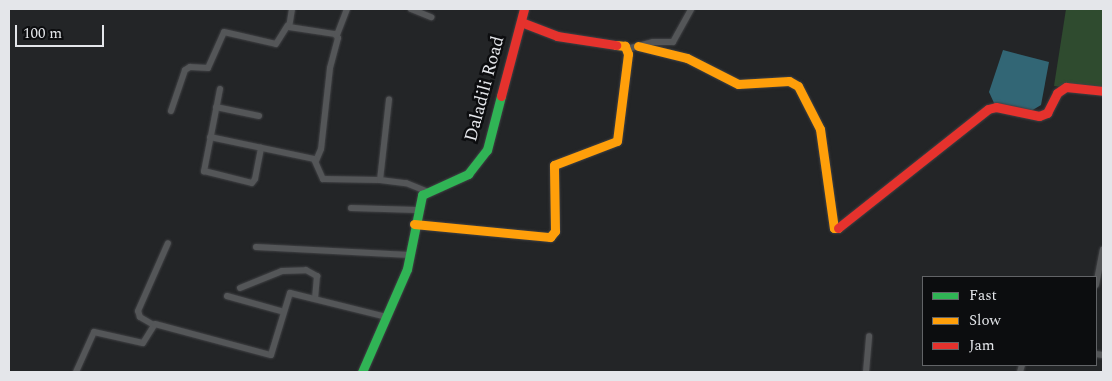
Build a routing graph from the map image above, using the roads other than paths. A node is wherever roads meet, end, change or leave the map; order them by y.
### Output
1 (291, 9) edge
2 (347, 9) edge
3 (411, 9) edge
4 (524, 9) edge
5 (691, 9) edge
6 (431, 17) dead end
7 (521, 22) junction
8 (288, 25) junction
9 (337, 35) junction
10 (638, 46) junction
11 (627, 49) junction
12 (220, 89) dead end
13 (1103, 91) edge
14 (389, 100) dead end
15 (216, 107) junction
16 (171, 111) dead end
17 (259, 116) dead end
18 (210, 137) junction
19 (261, 148) junction
20 (316, 161) junction
21 (380, 180) junction
22 (426, 191) junction
23 (351, 208) dead end
24 (417, 210) junction
25 (414, 224) junction
26 (168, 243) dead end
27 (256, 247) dead end
28 (1103, 250) edge
29 (410, 255) junction
30 (1097, 280) edge
31 (240, 288) dead end
32 (227, 296) dead end
33 (315, 299) junction
34 (284, 312) junction
35 (386, 317) junction
36 (152, 324) junction
37 (869, 336) dead end
38 (76, 372) edge
39 (362, 372) edge
40 (866, 372) edge

1 - 8 street
2 - 9 street
3 - 6 street
4 - 7 street, Daladili Road
5 - 10 street
7 - 11 street
7 - 22 street, Daladili Road
8 - 9 street
8 - 16 street
9 - 20 street
10 - 11 street
10 - 13 street
11 - 25 street
12 - 15 street
14 - 21 street
15 - 17 street
15 - 18 street
18 - 19 street
18 - 19 street
19 - 20 street
20 - 21 street
21 - 22 street
22 - 24 street
23 - 24 street
24 - 25 street
25 - 29 street
26 - 36 street
27 - 29 street
28 - 30 street
29 - 35 street
31 - 33 street
32 - 34 street
33 - 34 street
33 - 35 street
34 - 36 street
35 - 39 street
36 - 38 street
37 - 40 street

